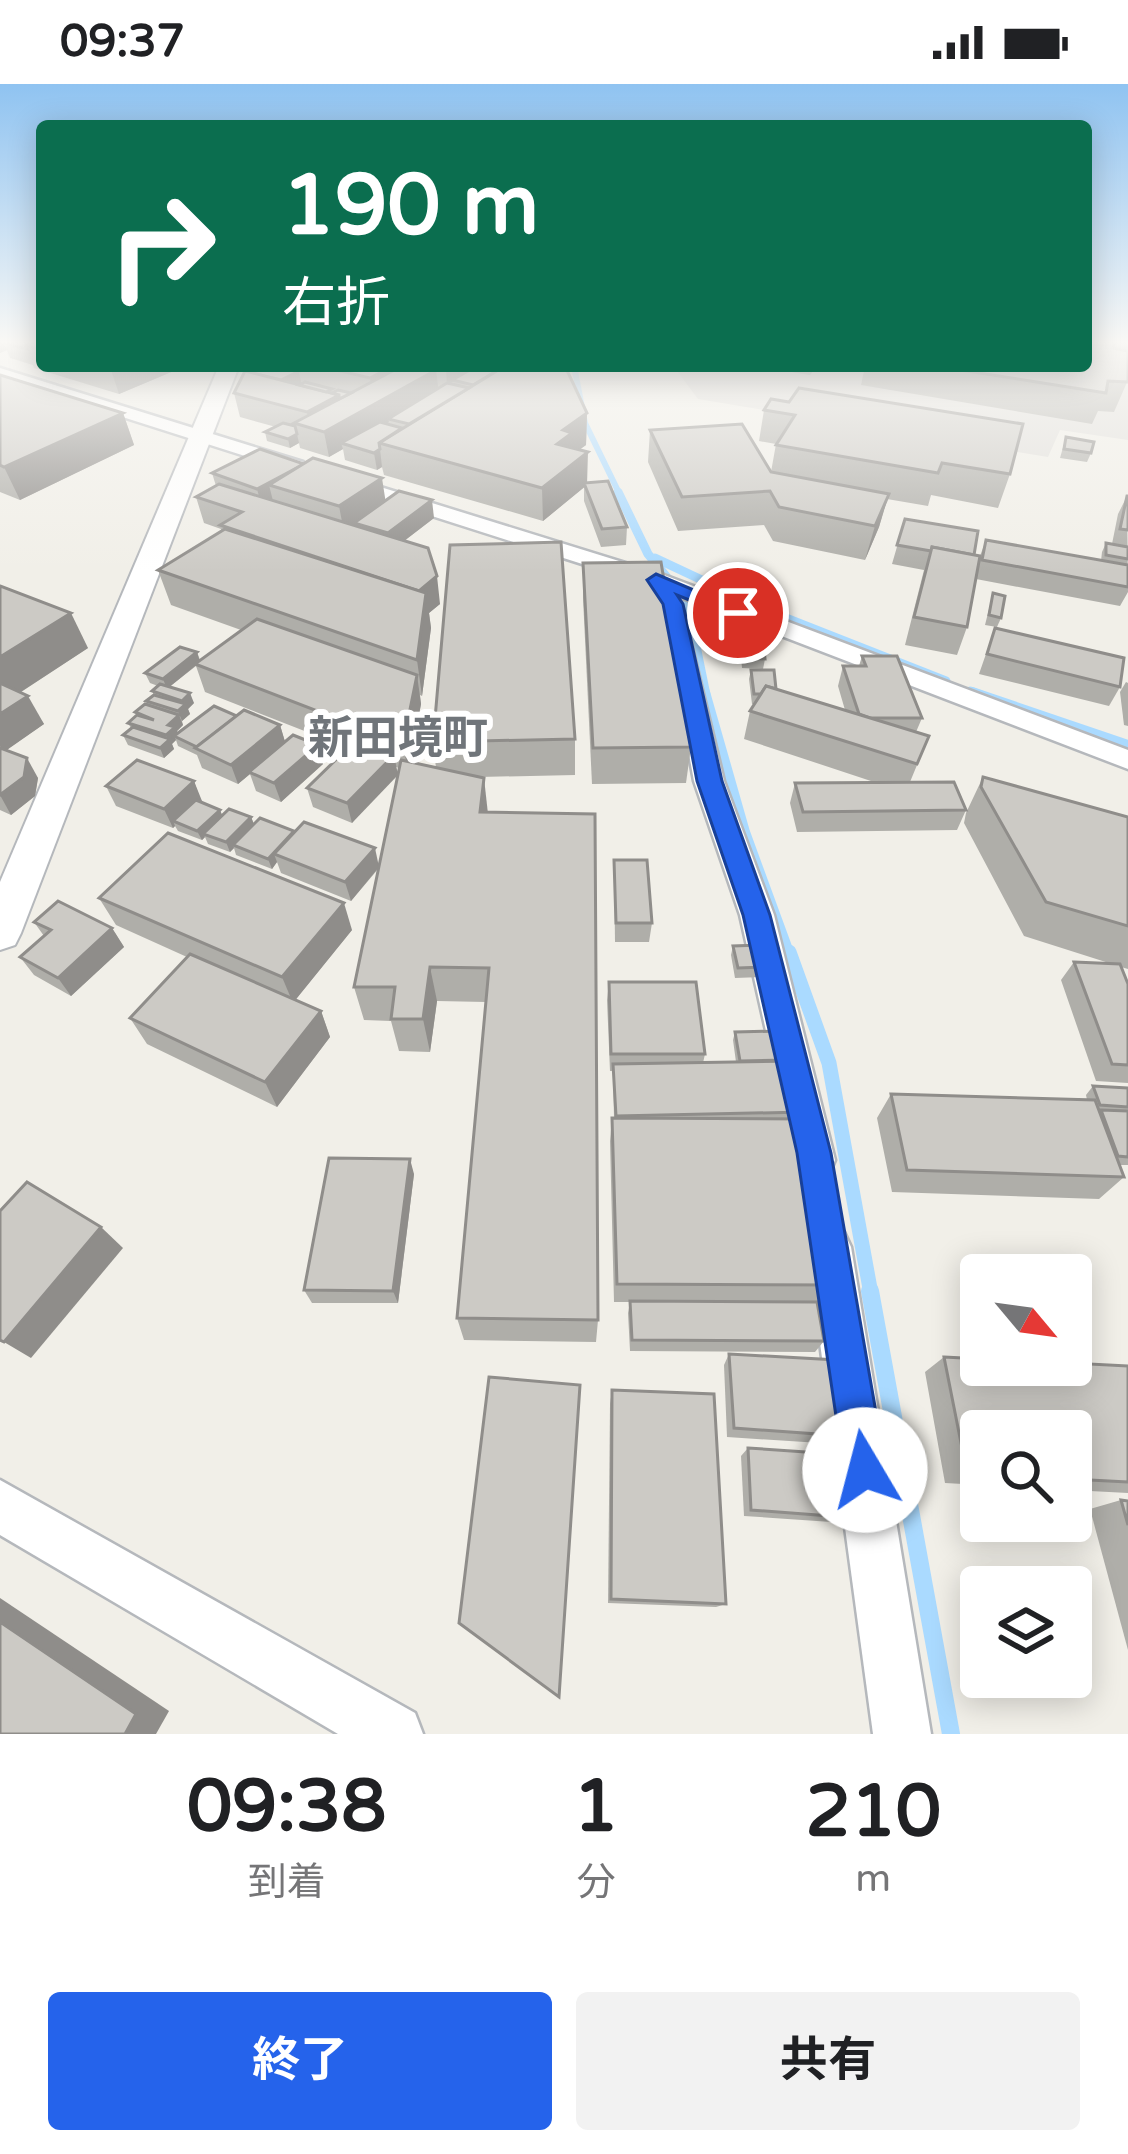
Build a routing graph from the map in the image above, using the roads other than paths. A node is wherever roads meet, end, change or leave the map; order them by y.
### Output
1 (139, 417) edge
2 (210, 417) edge
3 (202, 437) junction
4 (310, 471) edge
5 (332, 478) edge
6 (656, 580) junction
7 (1128, 760) edge
8 (0, 933) edge
9 (0, 1506) edge
10 (394, 1734) edge
11 (902, 1734) edge

1 - 3 street
2 - 3 street
3 - 4 street
3 - 8 street
5 - 6 street
6 - 7 street
6 - 11 street
9 - 10 street

